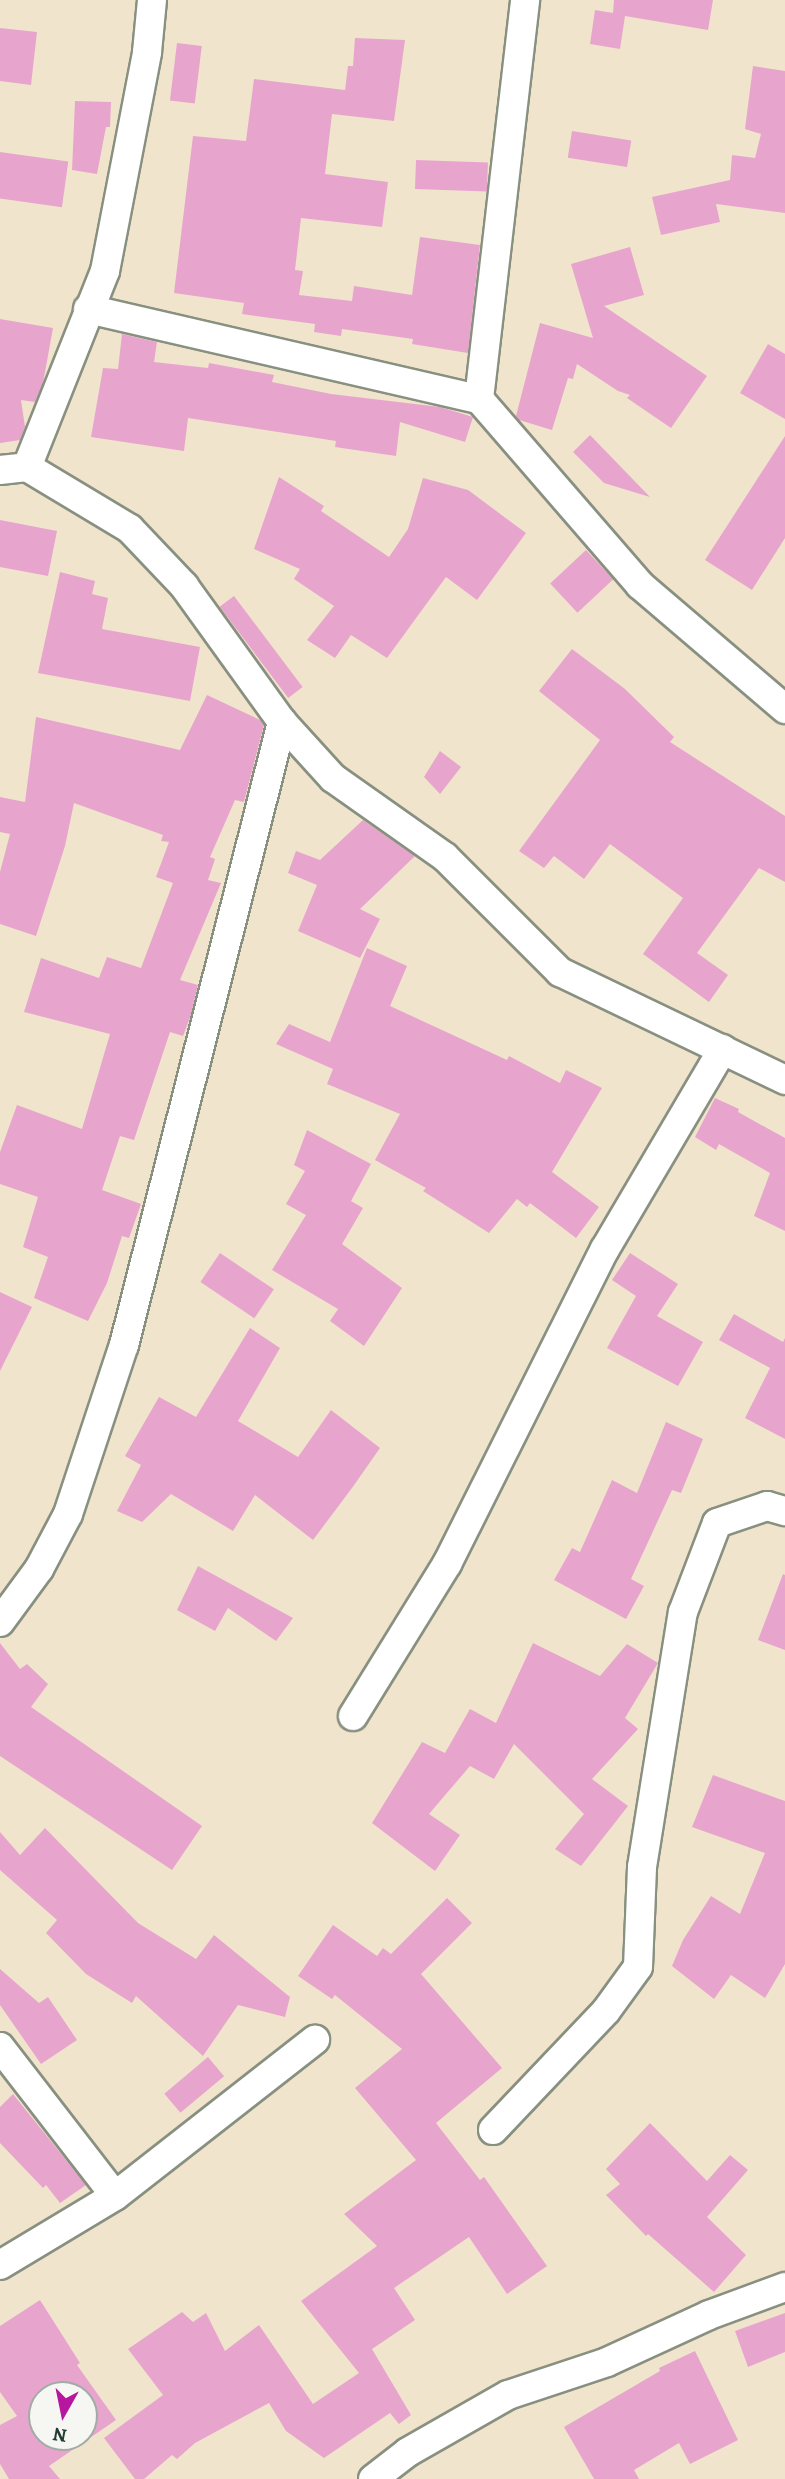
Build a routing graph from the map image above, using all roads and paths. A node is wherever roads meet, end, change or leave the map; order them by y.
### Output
1 (152, 0) edge
2 (525, 0) edge
3 (88, 309) junction
4 (479, 399) junction
5 (13, 469) edge
6 (785, 709) edge
7 (282, 722) junction
8 (723, 1049) junction
9 (785, 1080) edge
10 (785, 1511) edge
11 (0, 1622) edge
12 (353, 1716) dead end
13 (315, 2040) dead end
14 (0, 2047) edge
15 (494, 2130) dead end
16 (115, 2196) junction
17 (0, 2265) edge
18 (785, 2287) edge
19 (373, 2479) edge

1 - 3 street
2 - 4 street
3 - 4 street
3 - 5 street
4 - 6 street
5 - 7 street
7 - 8 street
7 - 11 street
8 - 9 street
8 - 12 street
10 - 15 street
13 - 16 street
14 - 16 street
16 - 17 street
18 - 19 street

